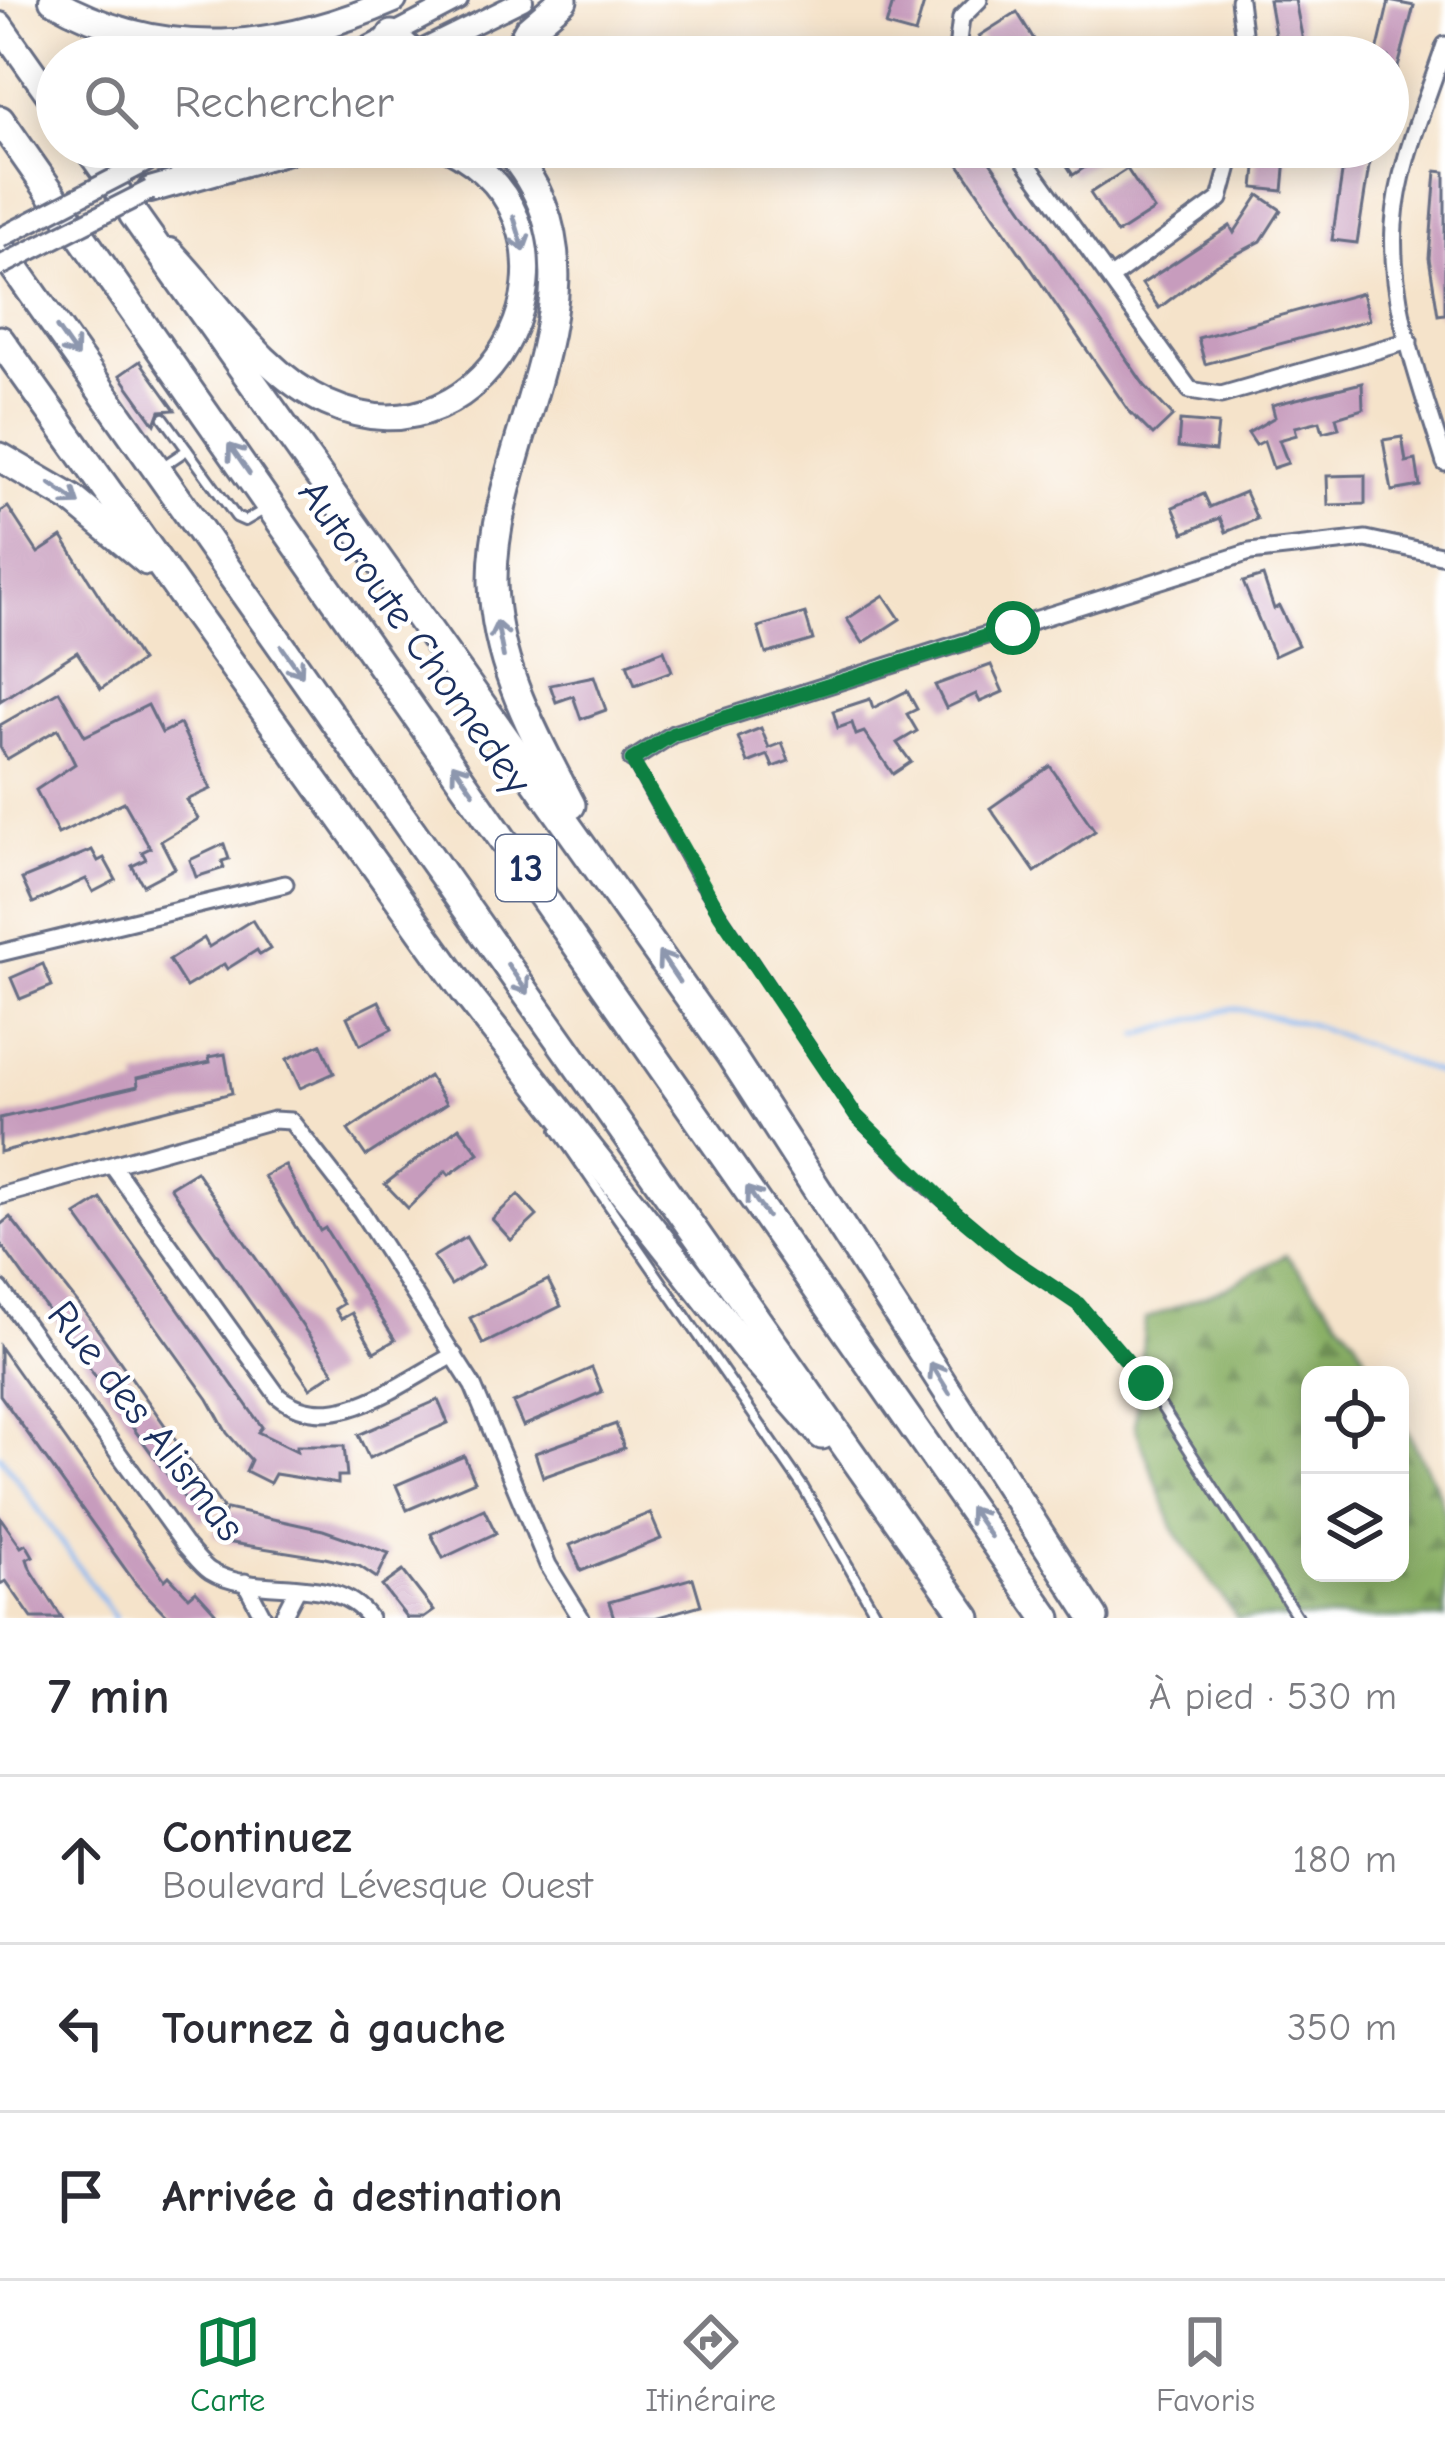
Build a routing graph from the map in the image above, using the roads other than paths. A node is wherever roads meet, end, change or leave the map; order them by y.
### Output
1 (52, 0) edge
2 (394, 0) edge
3 (458, 0) edge
4 (523, 0) edge
5 (563, 0) edge
6 (980, 0) edge
7 (1238, 0) edge
8 (0, 26) edge
9 (152, 36) edge
10 (286, 36) edge
11 (422, 36) edge
12 (441, 36) edge
13 (525, 36) edge
14 (959, 36) edge
15 (1243, 36) edge
16 (1445, 45) edge
17 (36, 77) edge
18 (0, 120) edge
19 (1409, 152) edge
20 (101, 168) edge
21 (136, 168) edge
22 (193, 168) edge
23 (225, 168) edge
24 (478, 168) edge
25 (530, 168) edge
26 (1030, 168) edge
27 (1228, 168) edge
28 (1405, 168) edge
29 (162, 185) junction
30 (133, 214) junction
31 (0, 242) edge
32 (0, 266) edge
33 (1111, 278) junction
34 (0, 340) edge
35 (1409, 341) junction
36 (164, 418) dead end
37 (187, 450) junction
38 (0, 458) edge
39 (1445, 463) edge
40 (157, 470) junction
41 (271, 505) junction
42 (1445, 556) edge
43 (165, 574) junction
44 (632, 760) joint
45 (608, 878) junction
46 (285, 884) dead end
47 (0, 953) edge
48 (466, 994) junction
49 (114, 1168) junction
50 (0, 1196) edge
51 (0, 1289) edge
52 (454, 1355) junction
53 (903, 1527) junction
54 (245, 1582) junction
55 (297, 1589) junction
56 (264, 1618) edge
57 (282, 1618) edge
58 (369, 1618) edge
59 (580, 1618) edge
60 (878, 1618) edge
61 (967, 1618) edge
62 (1047, 1618) edge
63 (1094, 1618) edge
64 (1298, 1618) edge

1 - 9 main road
2 - 10 main road
3 - 11 street
4 - 12 street
5 - 13 highway
6 - 14 street
7 - 15 street
8 - 17 main road
16 - 19 street
41 -> 18 highway, Autoroute Chomedey / 13
20 - 30 main road
21 - 31 street, bridge
22 - 29 street
23 - 29 main road
24 -> 30 main road
45 -> 25 highway
26 - 33 street
27 - 33 street
28 - 35 street
29 - 32 street, bridge
30 - 45 highway
31 -> 40 highway, 13
33 - 35 street
34 - 43 highway
35 - 39 street
36 - 37 lane
37 - 40 lane
37 - 41 lane
38 -> 43 highway
40 -> 53 highway, 13
62 -> 41 highway, Autoroute Chomedey / 13
42 - 44 street
43 - 48 highway
44 - 64 lane
63 -> 45 highway
46 - 47 street
48 - 53 highway
48 - 60 lane
49 - 50 street
49 - 52 street
49 - 52 street
51 - 54 street, Rue des Alismas
52 - 59 street
53 - 61 highway, 13
54 - 55 street, Rue des Alismas
54 - 56 street, Rue des Alismas
55 - 57 street
55 - 58 street, Rue des Alismas

